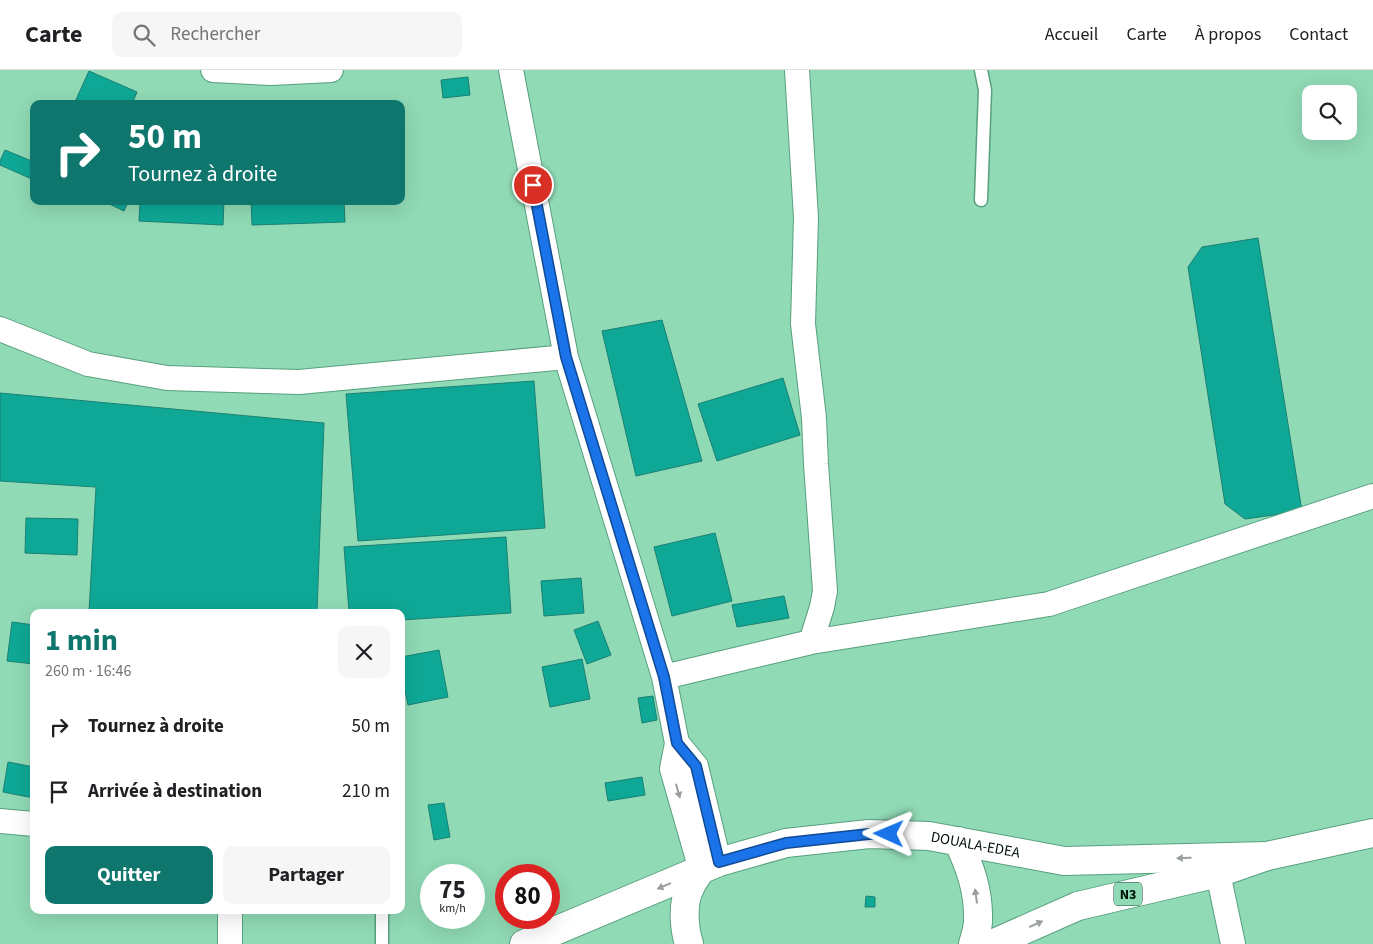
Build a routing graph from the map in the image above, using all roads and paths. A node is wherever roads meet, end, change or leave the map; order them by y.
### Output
1 (213, 70) edge
2 (331, 70) edge
3 (511, 70) edge
4 (797, 70) edge
5 (981, 70) edge
6 (981, 200) dead end
7 (0, 329) edge
8 (566, 357) junction
9 (1373, 496) edge
10 (811, 642) junction
11 (664, 677) junction
12 (0, 822) edge
13 (30, 824) edge
14 (1373, 833) edge
15 (958, 841) junction
16 (1268, 856) junction
17 (710, 866) junction
18 (1218, 873) junction
19 (230, 914) edge
20 (382, 914) edge
21 (230, 944) edge
22 (382, 944) edge
23 (524, 944) edge
24 (689, 944) edge
25 (973, 944) edge
26 (992, 944) edge
27 (1233, 944) edge

1 - 2 street
3 - 8 street
4 - 10 street
5 - 6 lane
7 - 8 street
8 - 11 street
9 - 10 street
10 - 11 street
11 - 17 street
12 - 13 street
14 - 16 highway, DOUALA-EDEA / N3
16 -> 15 highway, DOUALA-EDEA / N3
15 - 17 highway, DOUALA-EDEA / N3
25 -> 15 highway
16 - 18 highway, DOUALA-EDEA / N3
17 -> 23 highway, DOUALA-EDEA / N3
17 - 24 highway
26 -> 18 highway, DOUALA-EDEA / N3
18 - 27 street
19 - 21 street
20 - 22 lane

